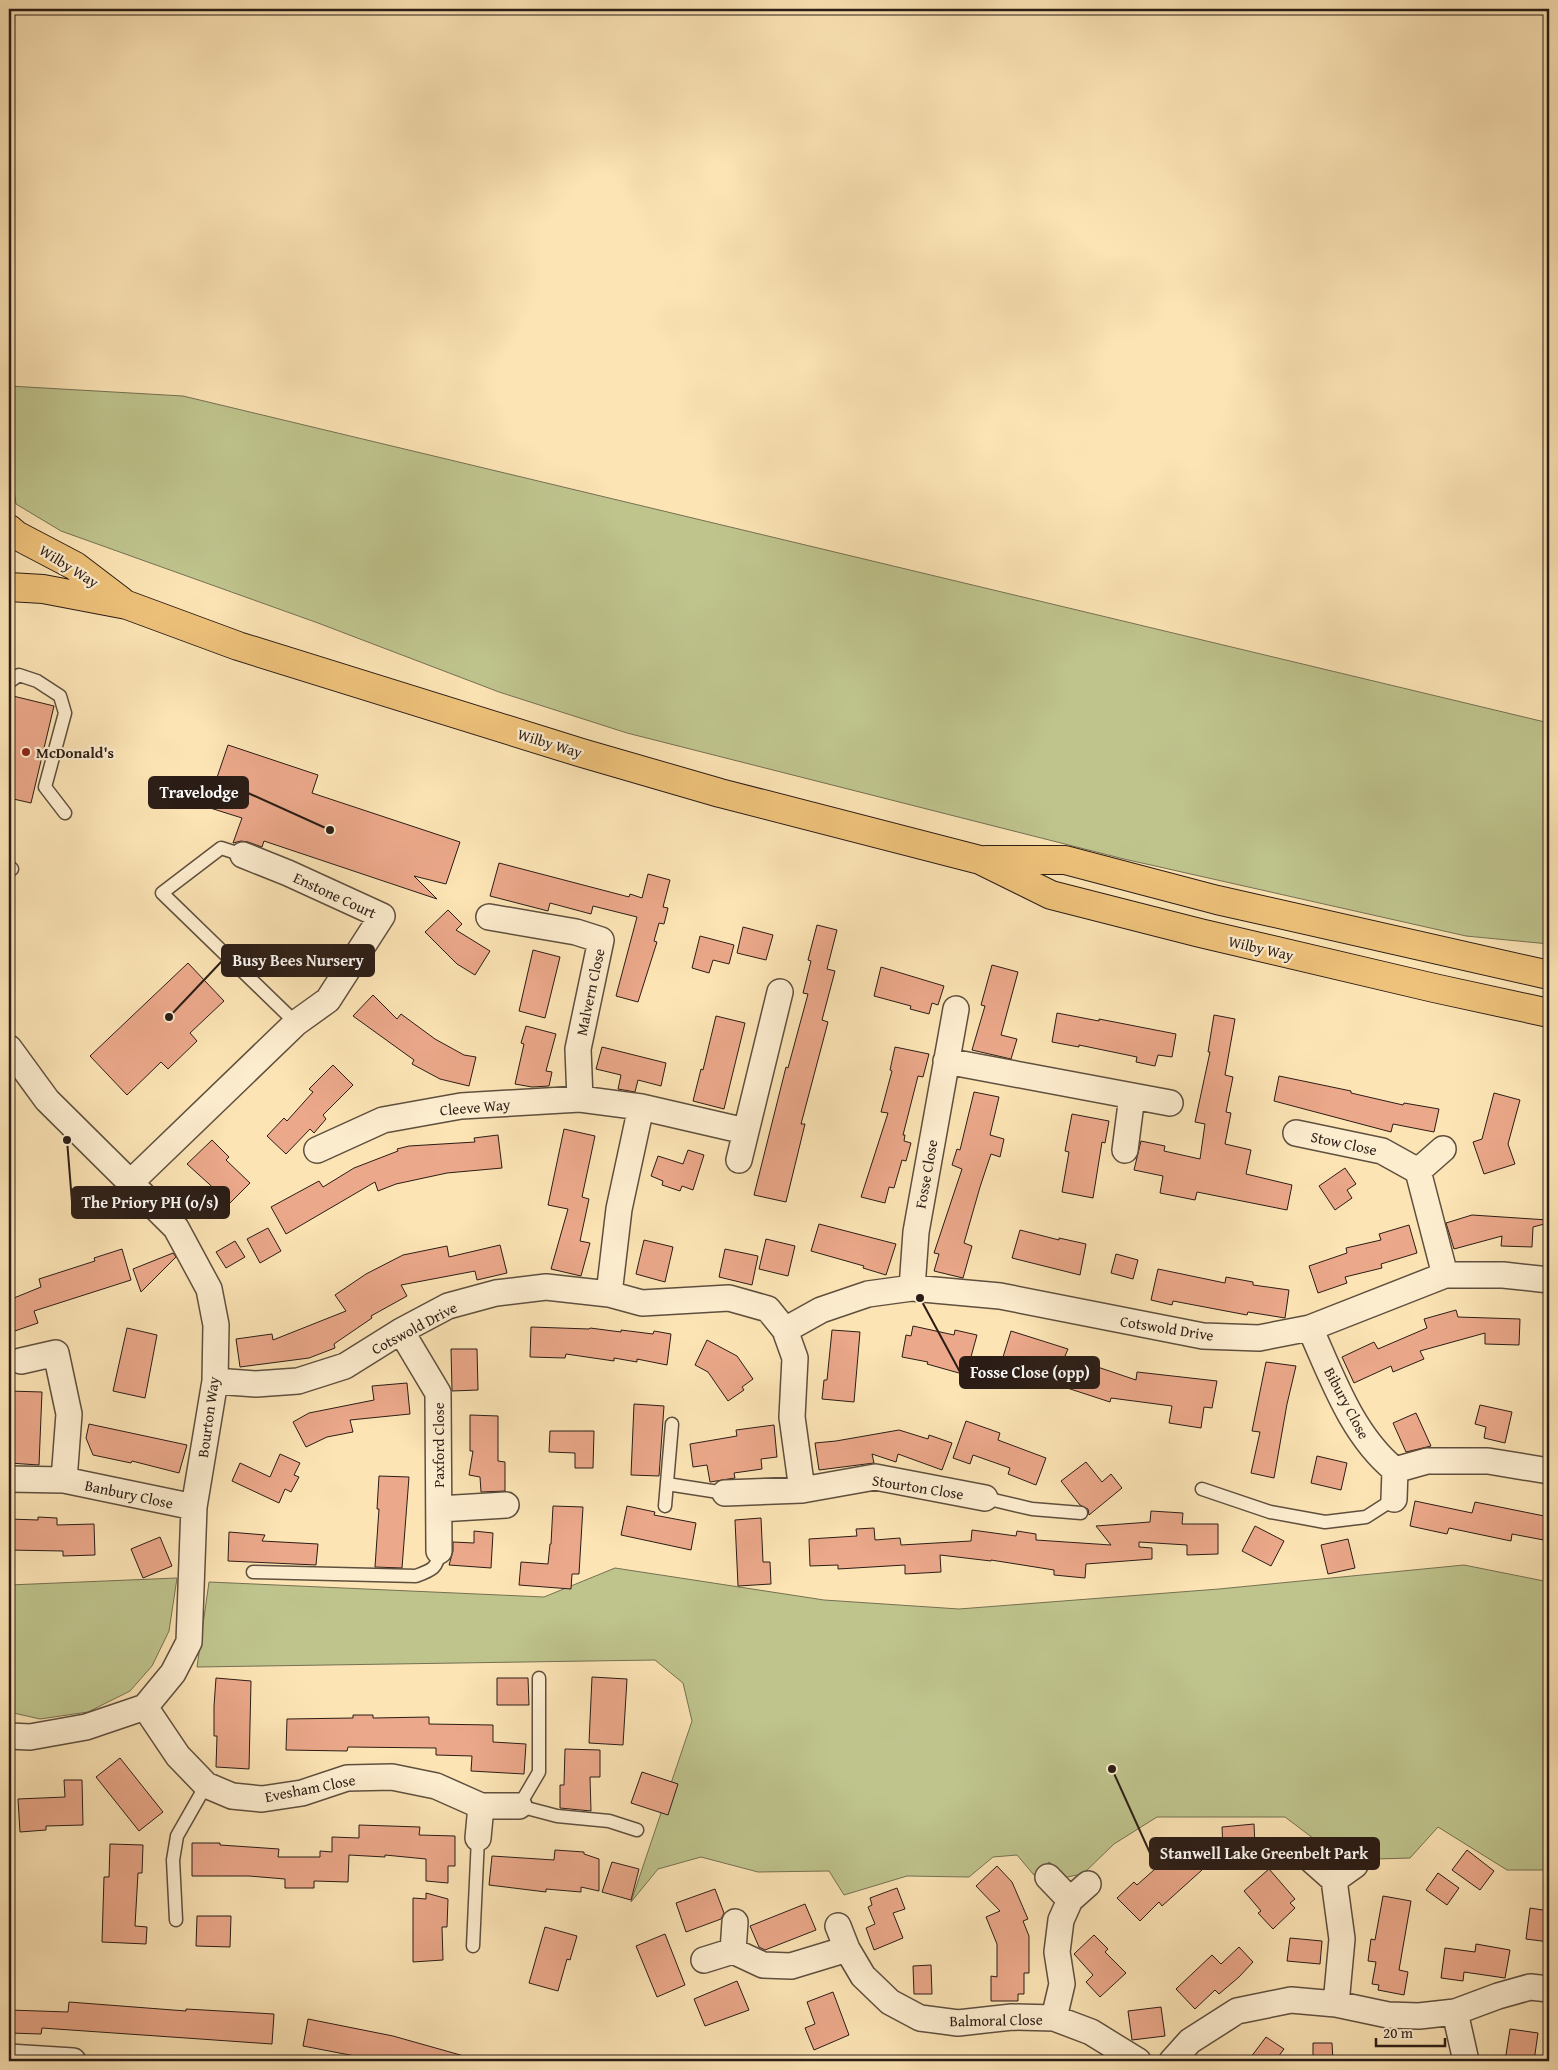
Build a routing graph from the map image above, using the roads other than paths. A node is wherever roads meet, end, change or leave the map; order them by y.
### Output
1 (9, 529) edge
2 (9, 587) edge
3 (127, 605) junction
4 (9, 682) edge
5 (65, 813) dead end
6 (243, 855) joint
7 (980, 860) junction
8 (489, 917) dead end
9 (1549, 975) edge
10 (780, 992) dead end
11 (956, 1009) dead end
12 (1549, 1013) edge
13 (296, 1023) junction
14 (9, 1048) edge
15 (946, 1061) junction
16 (1132, 1096) junction
17 (580, 1099) junction
18 (1170, 1103) dead end
19 (641, 1106) junction
20 (746, 1131) junction
21 (1296, 1133) dead end
22 (1443, 1148) dead end
23 (317, 1150) dead end
24 (1124, 1150) dead end
25 (739, 1160) dead end
26 (1418, 1171) junction
27 (130, 1183) junction
28 (1445, 1275) junction
29 (1549, 1280) edge
30 (912, 1288) junction
31 (608, 1294) junction
32 (1310, 1328) junction
33 (785, 1330) junction
34 (401, 1331) junction
35 (21, 1361) dead end
36 (214, 1381) junction
37 (672, 1424) dead end
38 (1395, 1470) junction
39 (1549, 1471) edge
40 (9, 1479) edge
41 (64, 1480) junction
42 (667, 1484) junction
43 (1202, 1489) dead end
44 (802, 1490) junction
45 (725, 1493) joint
46 (985, 1498) joint
47 (1394, 1499) joint
48 (506, 1505) dead end
49 (665, 1506) dead end
50 (194, 1507) junction
51 (439, 1509) junction
52 (1081, 1513) dead end
53 (439, 1551) joint
54 (253, 1572) dead end
55 (539, 1678) dead end
56 (145, 1707) junction
57 (9, 1736) edge
58 (206, 1785) junction
59 (481, 1806) junction
60 (519, 1806) junction
61 (637, 1830) dead end
62 (478, 1838) joint
63 (1308, 1856) dead end
64 (1355, 1865) dead end
65 (1048, 1877) dead end
66 (1334, 1880) junction
67 (176, 1920) dead end
68 (735, 1922) dead end
69 (838, 1926) dead end
70 (473, 1946) dead end
71 (847, 1949) junction
72 (732, 1951) junction
73 (704, 1960) dead end
74 (1548, 1981) edge
75 (1336, 2004) junction
76 (1455, 2012) junction
77 (1054, 2018) junction
78 (9, 2057) edge
79 (73, 2061) edge
80 (1138, 2061) edge
81 (1172, 2061) edge
82 (1466, 2061) edge

1 - 3 highway, Wilby Way
2 - 3 highway, Wilby Way
3 - 7 highway, Wilby Way
4 - 5 lane
6 - 13 lane
6 - 13 street, Enstone Court
7 - 9 highway, Wilby Way
7 - 12 highway, Wilby Way
8 - 17 street, Malvern Close
10 - 20 street
11 - 15 street, Fosse Close
13 - 27 street, Enstone Court
14 - 27 street, Bourton Way
15 - 16 street
15 - 30 street, Fosse Close
16 - 18 street
16 - 24 street
17 - 19 street, Cleeve Way
17 - 23 street, Cleeve Way
19 - 20 street, Cleeve Way
19 - 31 street
20 - 25 street
21 - 26 street, Stow Close
22 - 26 street
26 - 28 street
27 - 36 street, Bourton Way
28 - 29 street, Cotswold Drive
28 - 32 street, Cotswold Drive
30 - 32 street, Cotswold Drive
30 - 33 street, Cotswold Drive
31 - 33 street, Cotswold Drive
31 - 34 street, Cotswold Drive
32 - 38 street, Bibury Close
33 - 44 street, Cotswold Drive
34 - 36 street, Cotswold Drive
34 - 51 street, Paxford Close
35 - 41 street, Banbury Close
36 - 50 street, Bourton Way
37 - 42 lane
38 - 39 street
38 - 47 street
40 - 41 street, Banbury Close
41 - 50 street, Banbury Close
42 - 45 lane
42 - 49 lane
43 - 47 lane
44 - 45 street, Stourton Close
44 - 46 street, Stourton Close
46 - 52 lane, Stourton Close
48 - 51 street, Paxford Close
50 - 56 street, Bourton Way
51 - 53 street, Paxford Close
53 - 54 lane
55 - 60 lane
56 - 57 street
56 - 58 street, Evesham Close
58 - 59 street, Evesham Close
58 - 67 lane
59 - 60 street, Evesham Close
59 - 62 street
60 - 61 lane
62 - 70 lane
63 - 66 street
64 - 66 street
65 - 77 street, Balmoral Close
66 - 75 street
68 - 72 street
69 - 71 street, Balmoral Close
71 - 72 street
71 - 77 street, Balmoral Close
72 - 73 street
74 - 76 street
75 - 76 street
75 - 81 street
76 - 82 street
77 - 80 street, Balmoral Close
78 - 79 street

